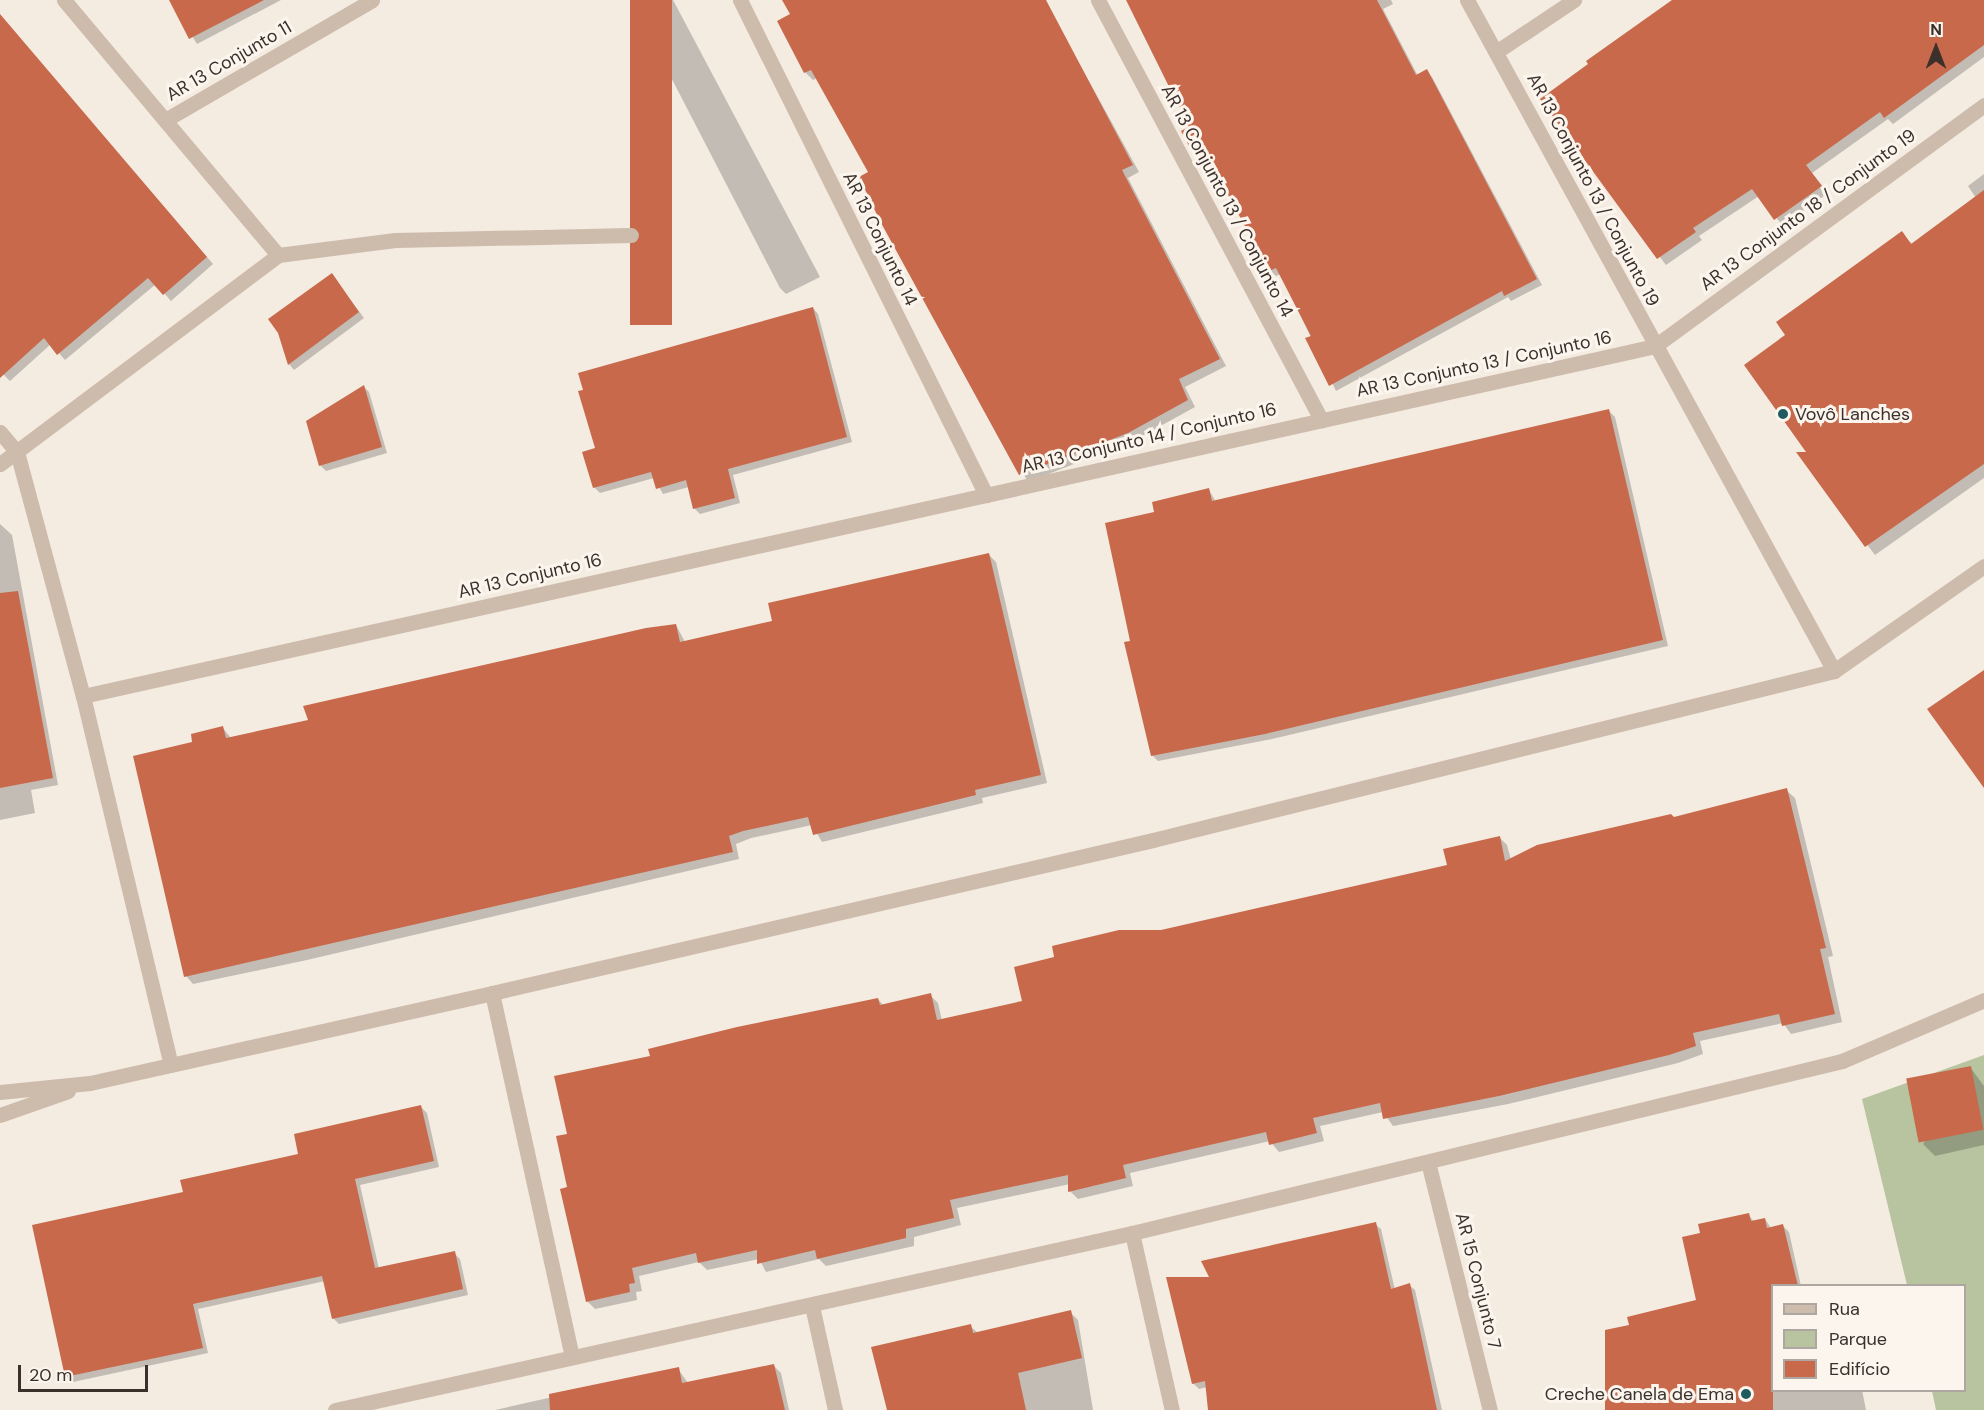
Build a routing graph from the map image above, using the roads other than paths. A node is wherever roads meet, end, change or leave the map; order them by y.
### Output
1 (64, 0) edge
2 (372, 0) edge
3 (740, 0) edge
4 (1098, 0) edge
5 (1467, 0) edge
6 (1574, 0) edge
7 (1496, 52) junction
8 (1984, 105) edge
9 (167, 119) junction
10 (631, 235) dead end
11 (278, 255) junction
12 (1655, 346) junction
13 (1321, 420) junction
14 (0, 432) edge
15 (17, 452) junction
16 (0, 464) edge
17 (986, 495) junction
18 (1984, 566) edge
19 (1834, 671) junction
20 (82, 696) junction
21 (492, 993) junction
22 (1984, 1000) edge
23 (171, 1065) junction
24 (90, 1083) junction
25 (0, 1092) edge
26 (0, 1115) edge
27 (1428, 1162) junction
28 (1132, 1233) junction
29 (812, 1306) junction
30 (572, 1357) junction
31 (335, 1410) edge
32 (835, 1410) edge
33 (1172, 1410) edge
34 (1490, 1410) edge

1 - 9 street
2 - 9 street, AR 13 Conjunto 11
3 - 17 street, AR 13 Conjunto 14
4 - 13 street, AR 13 Conjunto 13 / Conjunto 14
5 - 7 street, AR 13 Conjunto 13 / Conjunto 19
6 - 7 street
7 - 12 street, AR 13 Conjunto 13 / Conjunto 19
8 - 12 street, AR 13 Conjunto 18 / Conjunto 19
9 - 11 street
10 - 11 street
11 - 15 street
12 - 13 street, AR 13 Conjunto 13 / Conjunto 16
12 - 19 street, AR 13 Conjunto 13 / Conjunto 19
13 - 17 street, AR 13 Conjunto 14 / Conjunto 16
14 - 15 street
15 - 16 street
15 - 20 street
17 - 20 street, AR 13 Conjunto 16
18 - 19 street
19 - 21 street
20 - 23 street
21 - 23 street
21 - 30 street
22 - 27 street
23 - 24 street
24 - 25 street
24 - 26 street
27 - 28 street
27 - 34 street, AR 15 Conjunto 7
28 - 29 street
28 - 33 street
29 - 30 street
29 - 32 street
30 - 31 street

